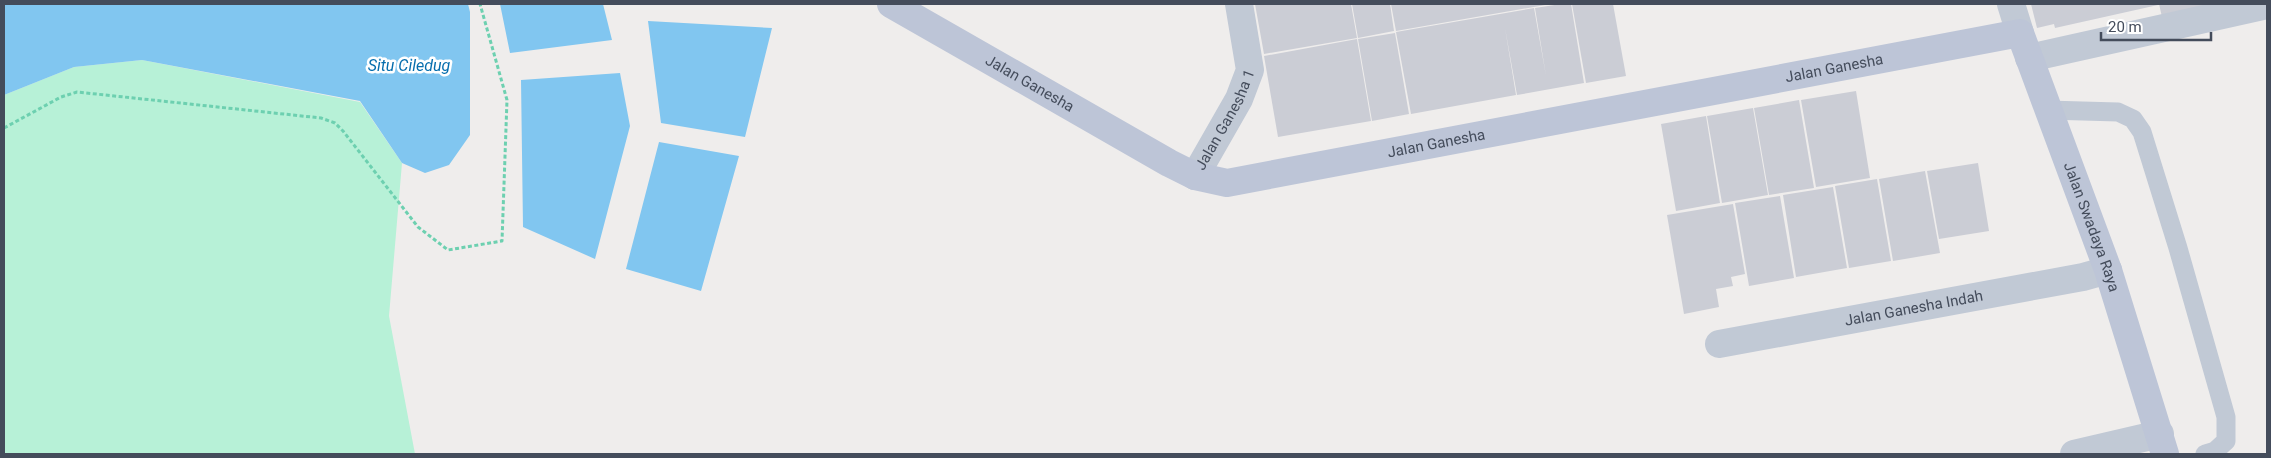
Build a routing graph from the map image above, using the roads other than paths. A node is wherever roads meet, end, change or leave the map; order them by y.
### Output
1 (891, 4) edge
2 (1239, 4) edge
3 (2010, 4) edge
4 (2267, 5) edge
5 (2020, 33) junction
6 (2029, 58) junction
7 (2047, 110) junction
8 (1195, 176) junction
9 (2108, 270) junction
10 (1719, 344) dead end
11 (2163, 444) edge
12 (2074, 454) edge
13 (2205, 454) edge

1 - 8 street, Jalan Ganesha
2 - 8 street, Jalan Ganesha 1
3 - 5 street, Jalan Swadaya Raya
4 - 6 street
5 - 6 street, Jalan Swadaya Raya
5 - 8 street, Jalan Ganesha
6 - 7 street, Jalan Swadaya Raya
7 - 9 street, Jalan Swadaya Raya
7 - 13 lane
9 - 10 street, Jalan Ganesha Indah
9 - 11 street, Jalan Swadaya Raya
11 - 12 street

